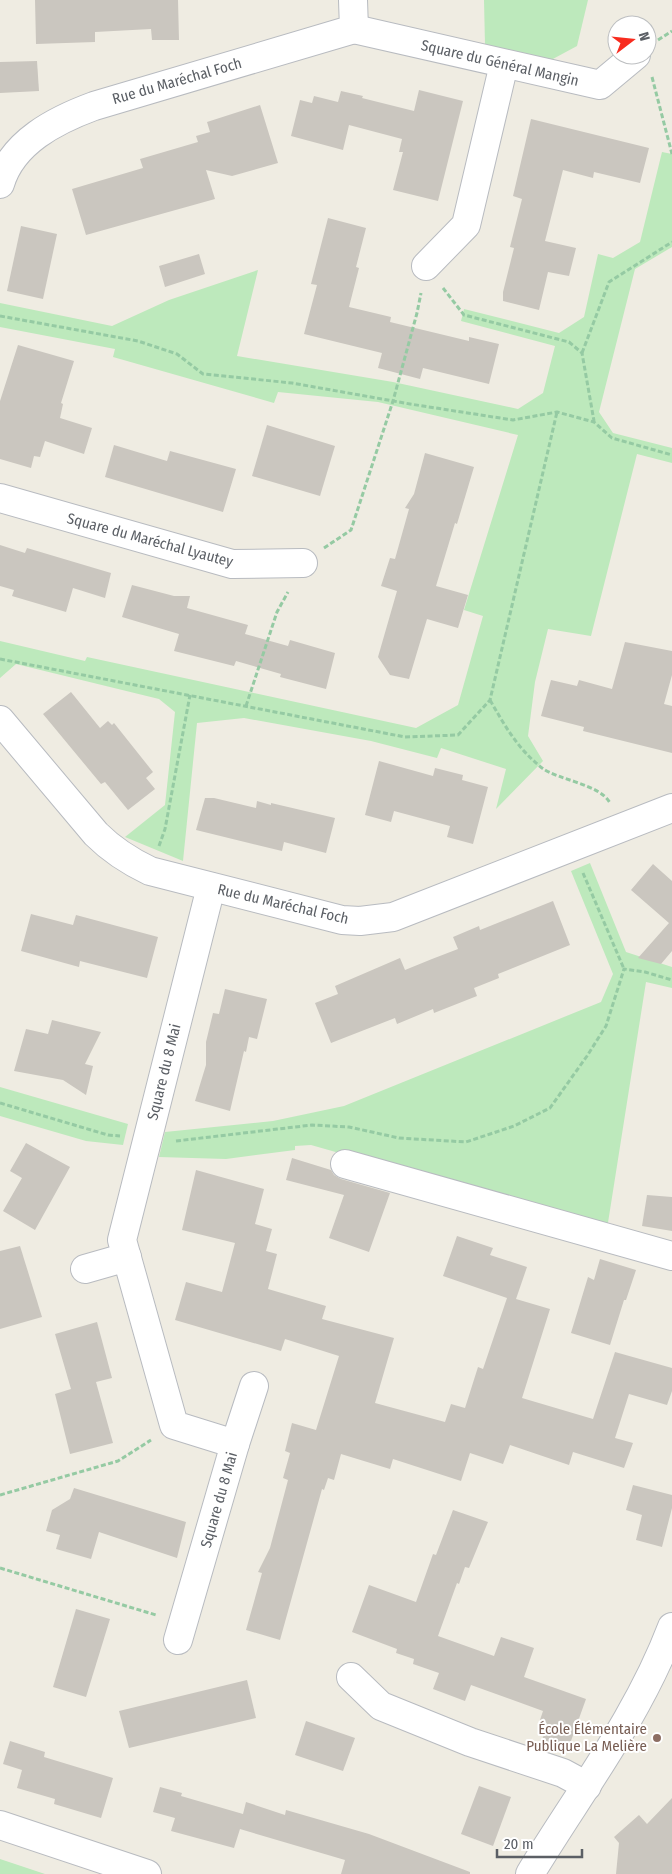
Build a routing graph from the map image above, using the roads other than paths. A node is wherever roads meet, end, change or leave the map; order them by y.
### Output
1 (353, 0) edge
2 (354, 29) junction
3 (504, 64) junction
4 (642, 65) edge
5 (0, 184) edge
6 (426, 266) road end
7 (0, 498) edge
8 (303, 563) road end
9 (0, 720) edge
10 (672, 808) edge
11 (211, 887) junction
12 (345, 1164) dead end
13 (672, 1256) edge
14 (127, 1257) junction
15 (85, 1268) dead end
16 (254, 1386) dead end
17 (235, 1444) junction
18 (672, 1627) edge
19 (180, 1632) road end
20 (351, 1677) dead end
21 (587, 1786) junction
22 (0, 1825) edge
23 (147, 1874) edge
24 (530, 1874) edge

1 - 2 street
2 - 3 street, Square du Général Mangin
2 - 5 street, Rue du Maréchal Foch
3 - 4 street, Square du Général Mangin
3 - 6 street
7 - 8 street, Square du Maréchal Lyautey
9 - 11 street, Rue du Maréchal Foch
10 - 11 street, Rue du Maréchal Foch
11 - 14 street, Square du 8 Mai
12 - 13 street
14 - 15 street
14 - 17 street, Square du 8 Mai
16 - 17 street
17 - 19 street, Square du 8 Mai
18 - 21 street
20 - 21 street
21 - 24 street
22 - 23 street

